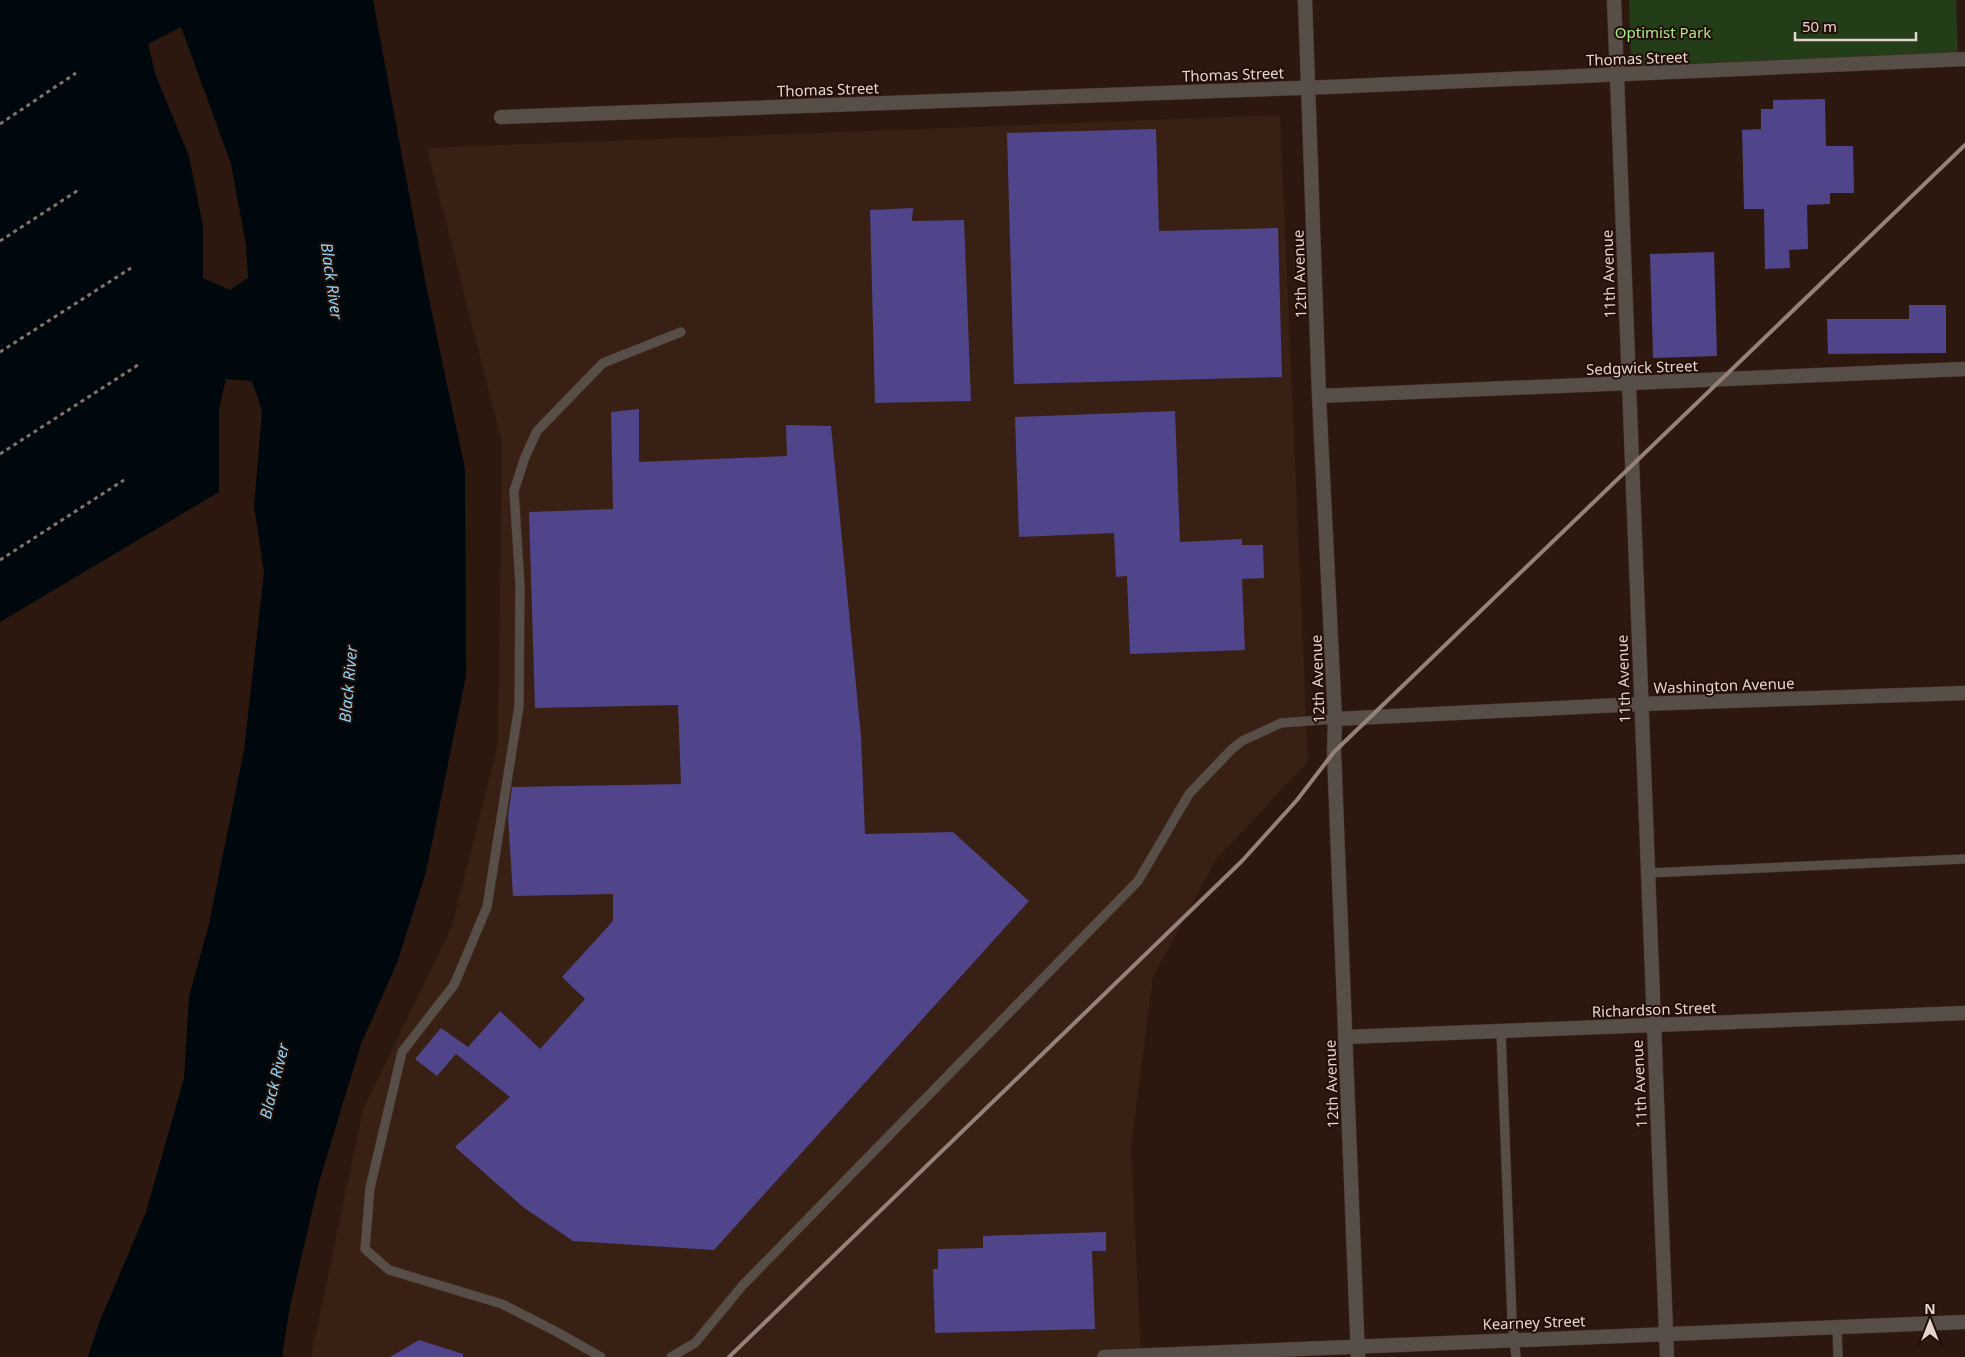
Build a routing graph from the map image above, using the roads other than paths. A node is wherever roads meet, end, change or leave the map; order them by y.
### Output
1 (1305, 0) edge
2 (1614, 0) edge
3 (1965, 59) edge
4 (1616, 76) junction
5 (1309, 88) junction
6 (501, 117) dead end
7 (681, 332) dead end
8 (1965, 369) edge
9 (1629, 383) junction
10 (1319, 396) junction
11 (1965, 693) edge
12 (1640, 704) junction
13 (1335, 719) junction
14 (1965, 860) edge
15 (1647, 874) junction
16 (1965, 1013) edge
17 (1653, 1025) junction
18 (1501, 1032) junction
19 (1345, 1037) junction
20 (1965, 1322) edge
21 (1837, 1326) junction
22 (1666, 1334) junction
23 (1513, 1339) junction
24 (1358, 1352) edge
25 (601, 1357) edge
26 (671, 1357) edge
27 (1104, 1357) edge
28 (1516, 1357) edge
29 (1667, 1357) edge
30 (1838, 1357) edge

1 - 5 street, 12th Avenue
2 - 4 street, 11th Avenue
3 - 4 street, Thomas Street
4 - 5 street, Thomas Street
4 - 9 street, 11th Avenue
5 - 6 street, Thomas Street
5 - 10 street, 12th Avenue
7 - 25 lane
8 - 9 street, Sedgwick Street
9 - 10 street, Sedgwick Street
9 - 12 street, 11th Avenue
10 - 13 street, 12th Avenue
11 - 12 street, Washington Avenue
12 - 13 street, Washington Avenue
12 - 15 street, 11th Avenue
13 - 19 street, 12th Avenue
13 - 26 lane
14 - 15 lane
15 - 17 street, 11th Avenue
16 - 17 street, Richardson Street
17 - 18 street, Richardson Street
17 - 22 street, 11th Avenue
18 - 19 street, Richardson Street
18 - 23 lane
19 - 24 street, 12th Avenue
20 - 21 street, Kearney Street
21 - 22 street, Kearney Street
21 - 30 lane
22 - 23 street, Kearney Street
22 - 29 street, 11th Avenue
23 - 24 street, Kearney Street
23 - 28 lane
24 - 27 street, Kearney Street

